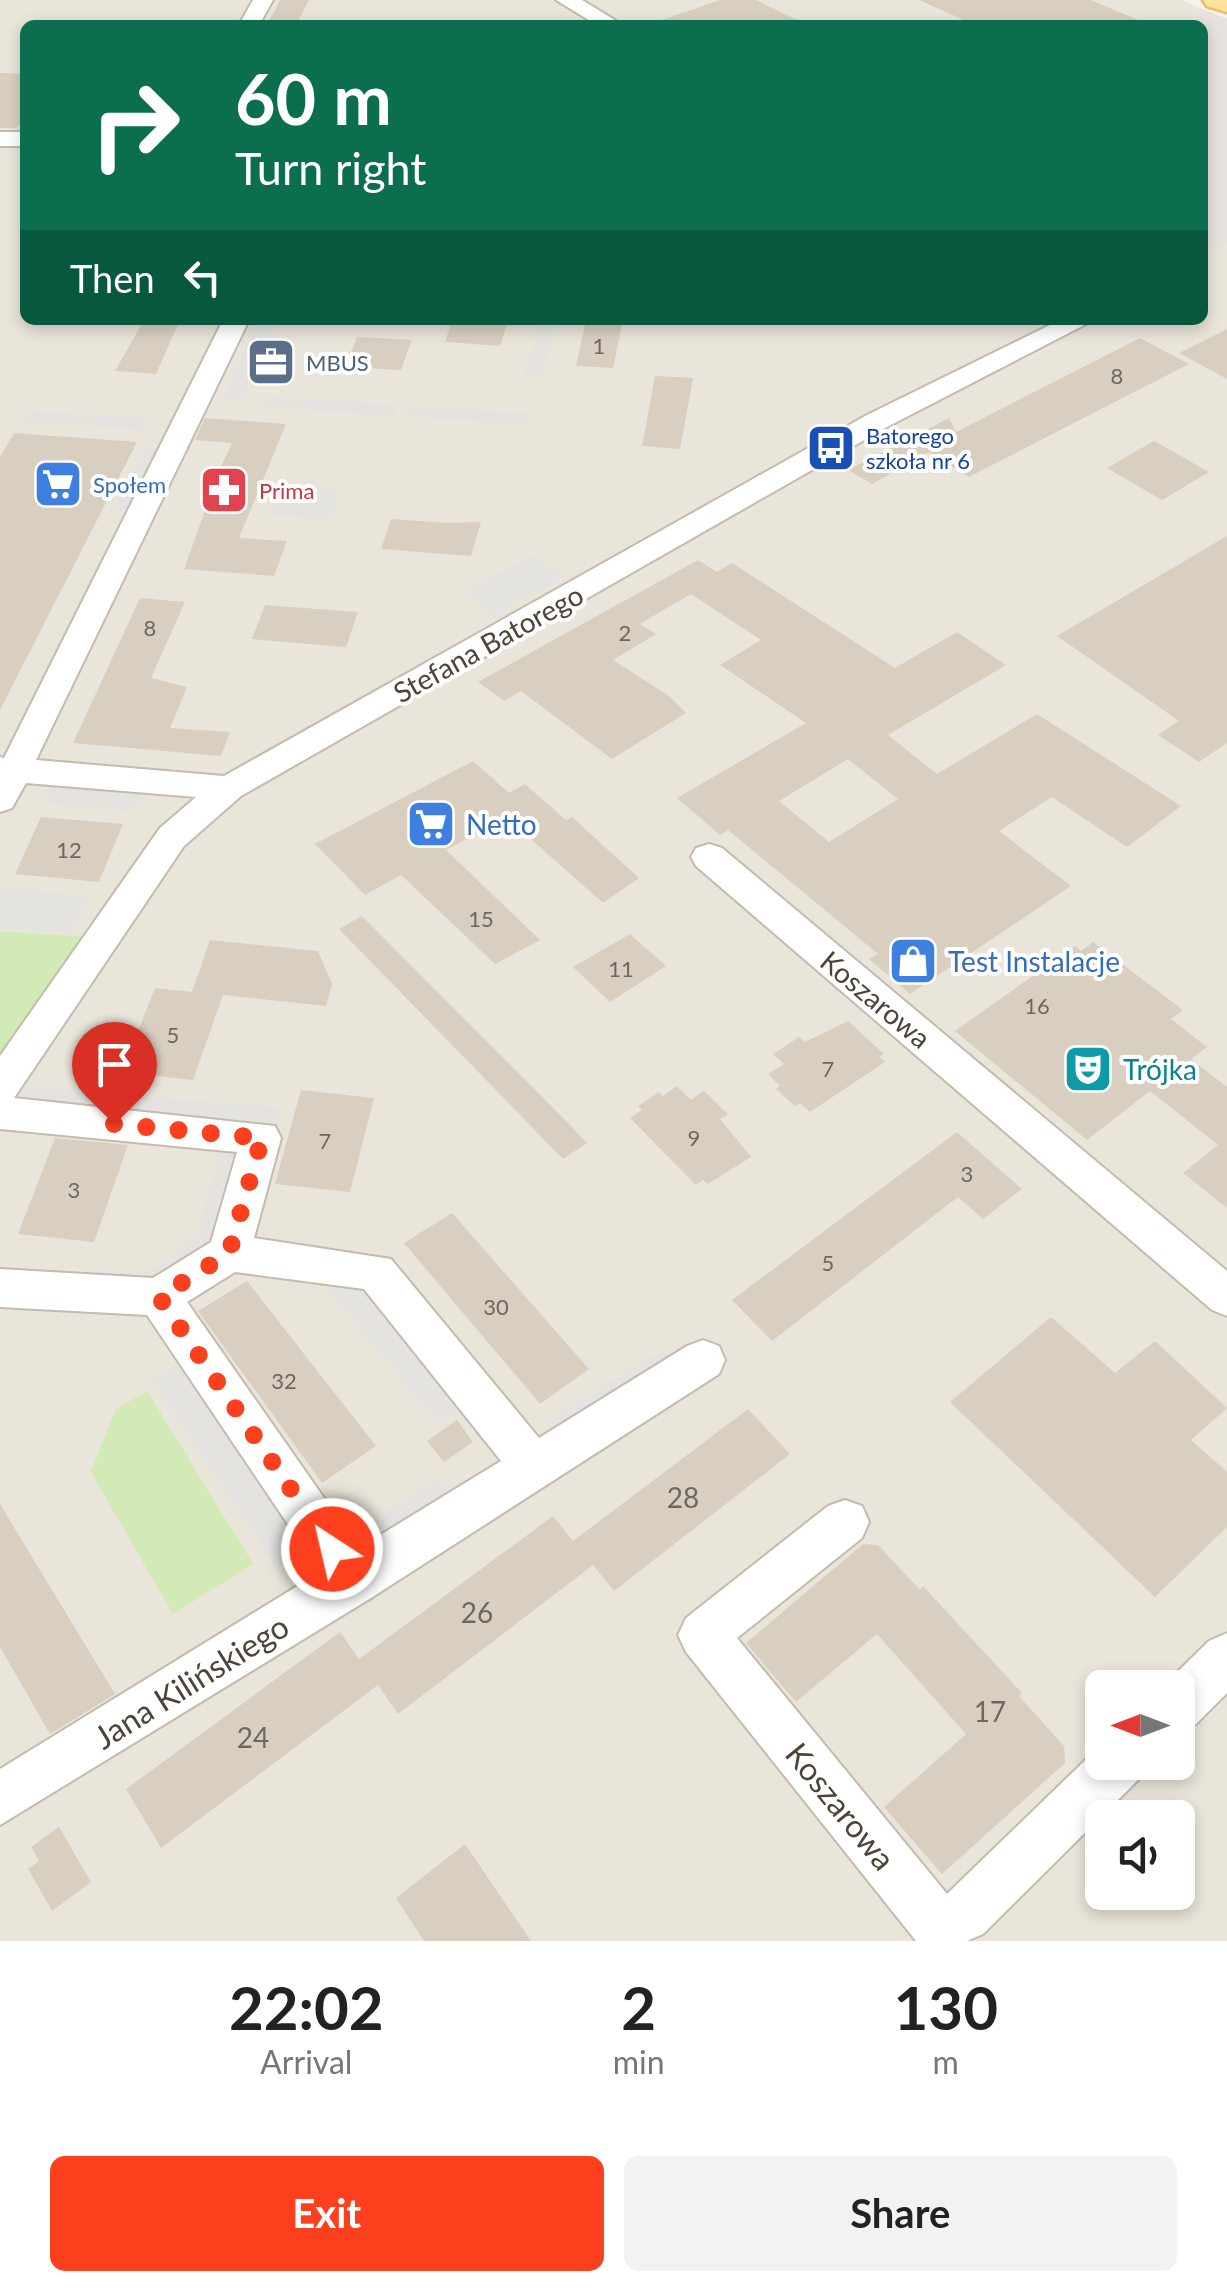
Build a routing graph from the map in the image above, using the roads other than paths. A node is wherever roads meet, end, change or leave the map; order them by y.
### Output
1 (566, 0) edge
2 (1218, 0) edge
3 (1227, 4) edge
4 (603, 20) edge
5 (233, 325) edge
6 (1072, 325) edge
7 (5, 779) edge
8 (229, 788) junction
9 (708, 857) dead end
10 (0, 1087) edge
11 (0, 1114) edge
12 (229, 1253) junction
13 (0, 1288) edge
14 (159, 1297) junction
15 (1227, 1297) edge
16 (703, 1360) dead end
17 (534, 1468) junction
18 (845, 1522) dead end
19 (354, 1580) junction
20 (1227, 1658) edge
21 (1195, 1689) edge
22 (1102, 1780) edge
23 (0, 1799) edge

1 - 4 street
2 - 3 main road
5 - 7 street
6 - 8 street, Stefana Batorego
7 - 8 street
8 - 10 street, Stefana Batorego
9 - 15 street, Koszarowa
11 - 12 street
12 - 14 street
12 - 17 street
13 - 14 street
14 - 19 street
16 - 17 street, Jana Kilińskiego
17 - 19 street, Jana Kilińskiego
18 - 22 street, Koszarowa
19 - 23 street, Jana Kilińskiego
20 - 21 street

